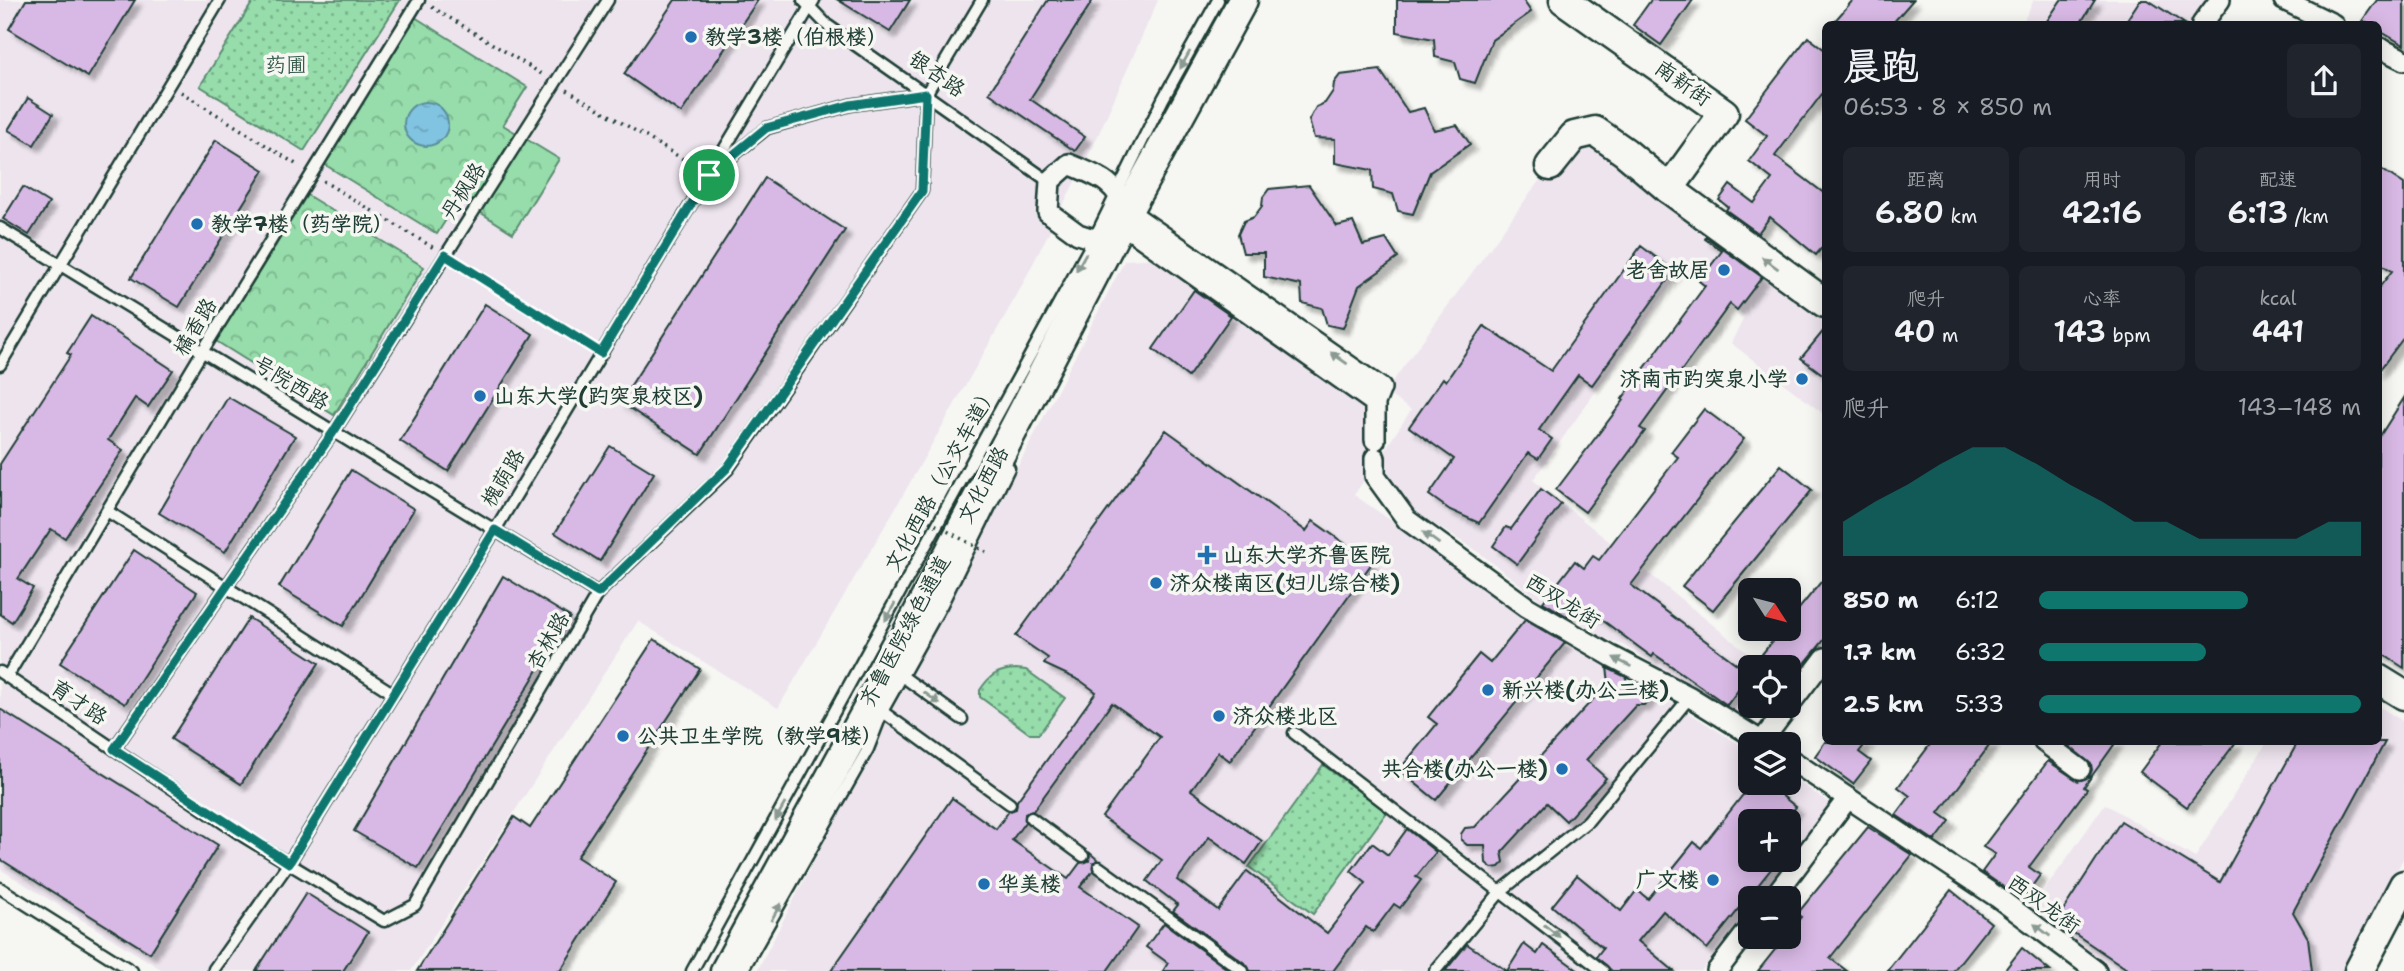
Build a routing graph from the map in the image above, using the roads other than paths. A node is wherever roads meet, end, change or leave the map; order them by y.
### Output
1 (220, 0) edge
2 (419, 0) edge
3 (608, 0) edge
4 (982, 0) edge
5 (1217, 0) edge
6 (1243, 0) edge
7 (1564, 0) edge
8 (2220, 0) edge
9 (2284, 0) edge
10 (809, 3) edge
11 (2204, 21) edge
12 (2327, 21) edge
13 (2382, 49) edge
14 (1226, 54) dead end
15 (2404, 60) edge
16 (926, 94) junction
17 (1550, 166) dead end
18 (709, 175) junction
19 (1048, 180) junction
20 (1669, 189) junction
21 (1123, 209) junction
22 (0, 228) edge
23 (1086, 236) junction
24 (62, 266) junction
25 (1822, 301) edge
26 (202, 352) junction
27 (1062, 361) dead end
28 (0, 365) edge
29 (334, 431) junction
30 (1014, 458) dead end
31 (107, 511) junction
32 (495, 530) junction
33 (226, 587) junction
34 (598, 593) junction
35 (1822, 662) edge
36 (4, 674) edge
37 (902, 676) junction
38 (2382, 681) edge
39 (394, 694) junction
40 (2404, 695) edge
41 (1690, 697) junction
42 (883, 712) junction
43 (962, 719) dead end
44 (1748, 732) edge
45 (1771, 732) edge
46 (1294, 733) dead end
47 (2048, 745) edge
48 (114, 749) junction
49 (1801, 766) edge
50 (2080, 769) dead end
51 (1848, 797) junction
52 (1010, 804) dead end
53 (1031, 818) dead end
54 (1083, 856) dead end
55 (289, 863) junction
56 (1099, 867) dead end
57 (2404, 885) edge
58 (1782, 886) edge
59 (0, 888) edge
60 (1501, 891) junction
61 (384, 922) joint
62 (1738, 944) edge
63 (214, 969) edge
64 (132, 971) edge
65 (692, 971) edge
66 (725, 971) edge
67 (742, 971) edge
68 (1243, 971) edge
69 (1435, 971) edge
70 (1603, 971) edge
71 (1717, 971) edge
72 (2096, 971) edge
73 (2359, 971) edge

1 - 24 lane
2 - 26 lane, 橘香路
3 - 29 lane, 丹枫路
4 - 16 lane, 杏林路
5 -> 21 lane, 文化西路（公交车道）
6 - 21 main road, 文化西路
7 - 20 main road, 南新街
8 - 11 street
9 - 12 street
10 - 16 lane, 银杏路
10 - 18 lane, 槐荫路
13 - 15 street
14 - 21 lane
16 - 18 lane
16 - 19 lane, 银杏路
16 - 34 lane, 杏林路
17 - 20 main road
18 - 32 lane, 槐荫路
19 - 21 street
19 - 23 street
25 -> 20 main road
21 - 23 street
21 - 23 lane, 文化西路（公交车道）
21 - 27 lane
41 -> 21 street, 西双龙街
21 - 66 main road, 文化西路
22 - 24 lane, 号院西路
23 -> 65 lane, 文化西路（公交车道）
24 - 26 lane, 号院西路
24 - 28 lane
26 - 29 lane, 号院西路
26 - 31 lane, 橘香路
29 - 32 lane, 号院西路
29 - 33 lane, 丹枫路
30 - 37 lane, 齐鲁医院绿色通道
31 - 33 lane
31 - 36 lane, 橘香路
32 - 34 lane, 号院西路
32 - 39 lane, 槐荫路
33 - 39 lane
33 - 48 lane, 丹枫路
34 - 61 lane, 杏林路
35 - 45 street
36 - 48 lane, 育才路
37 - 42 lane, 齐鲁医院绿色通道
37 -> 43 lane
38 - 40 main road
39 - 55 lane, 槐荫路
41 - 44 street, 西双龙街
41 - 60 lane
42 - 52 lane
67 -> 42 lane, 齐鲁医院绿色通道
46 - 60 lane
47 - 50 street
48 - 55 lane, 育才路
49 - 51 street, 西双龙街
51 - 58 street
72 -> 51 street, 西双龙街
53 - 54 lane
55 - 61 lane, 育才路
55 - 63 lane, 槐荫路
56 - 68 lane
57 - 73 main road
59 - 64 lane
60 - 69 lane
60 -> 70 lane
62 - 71 street

